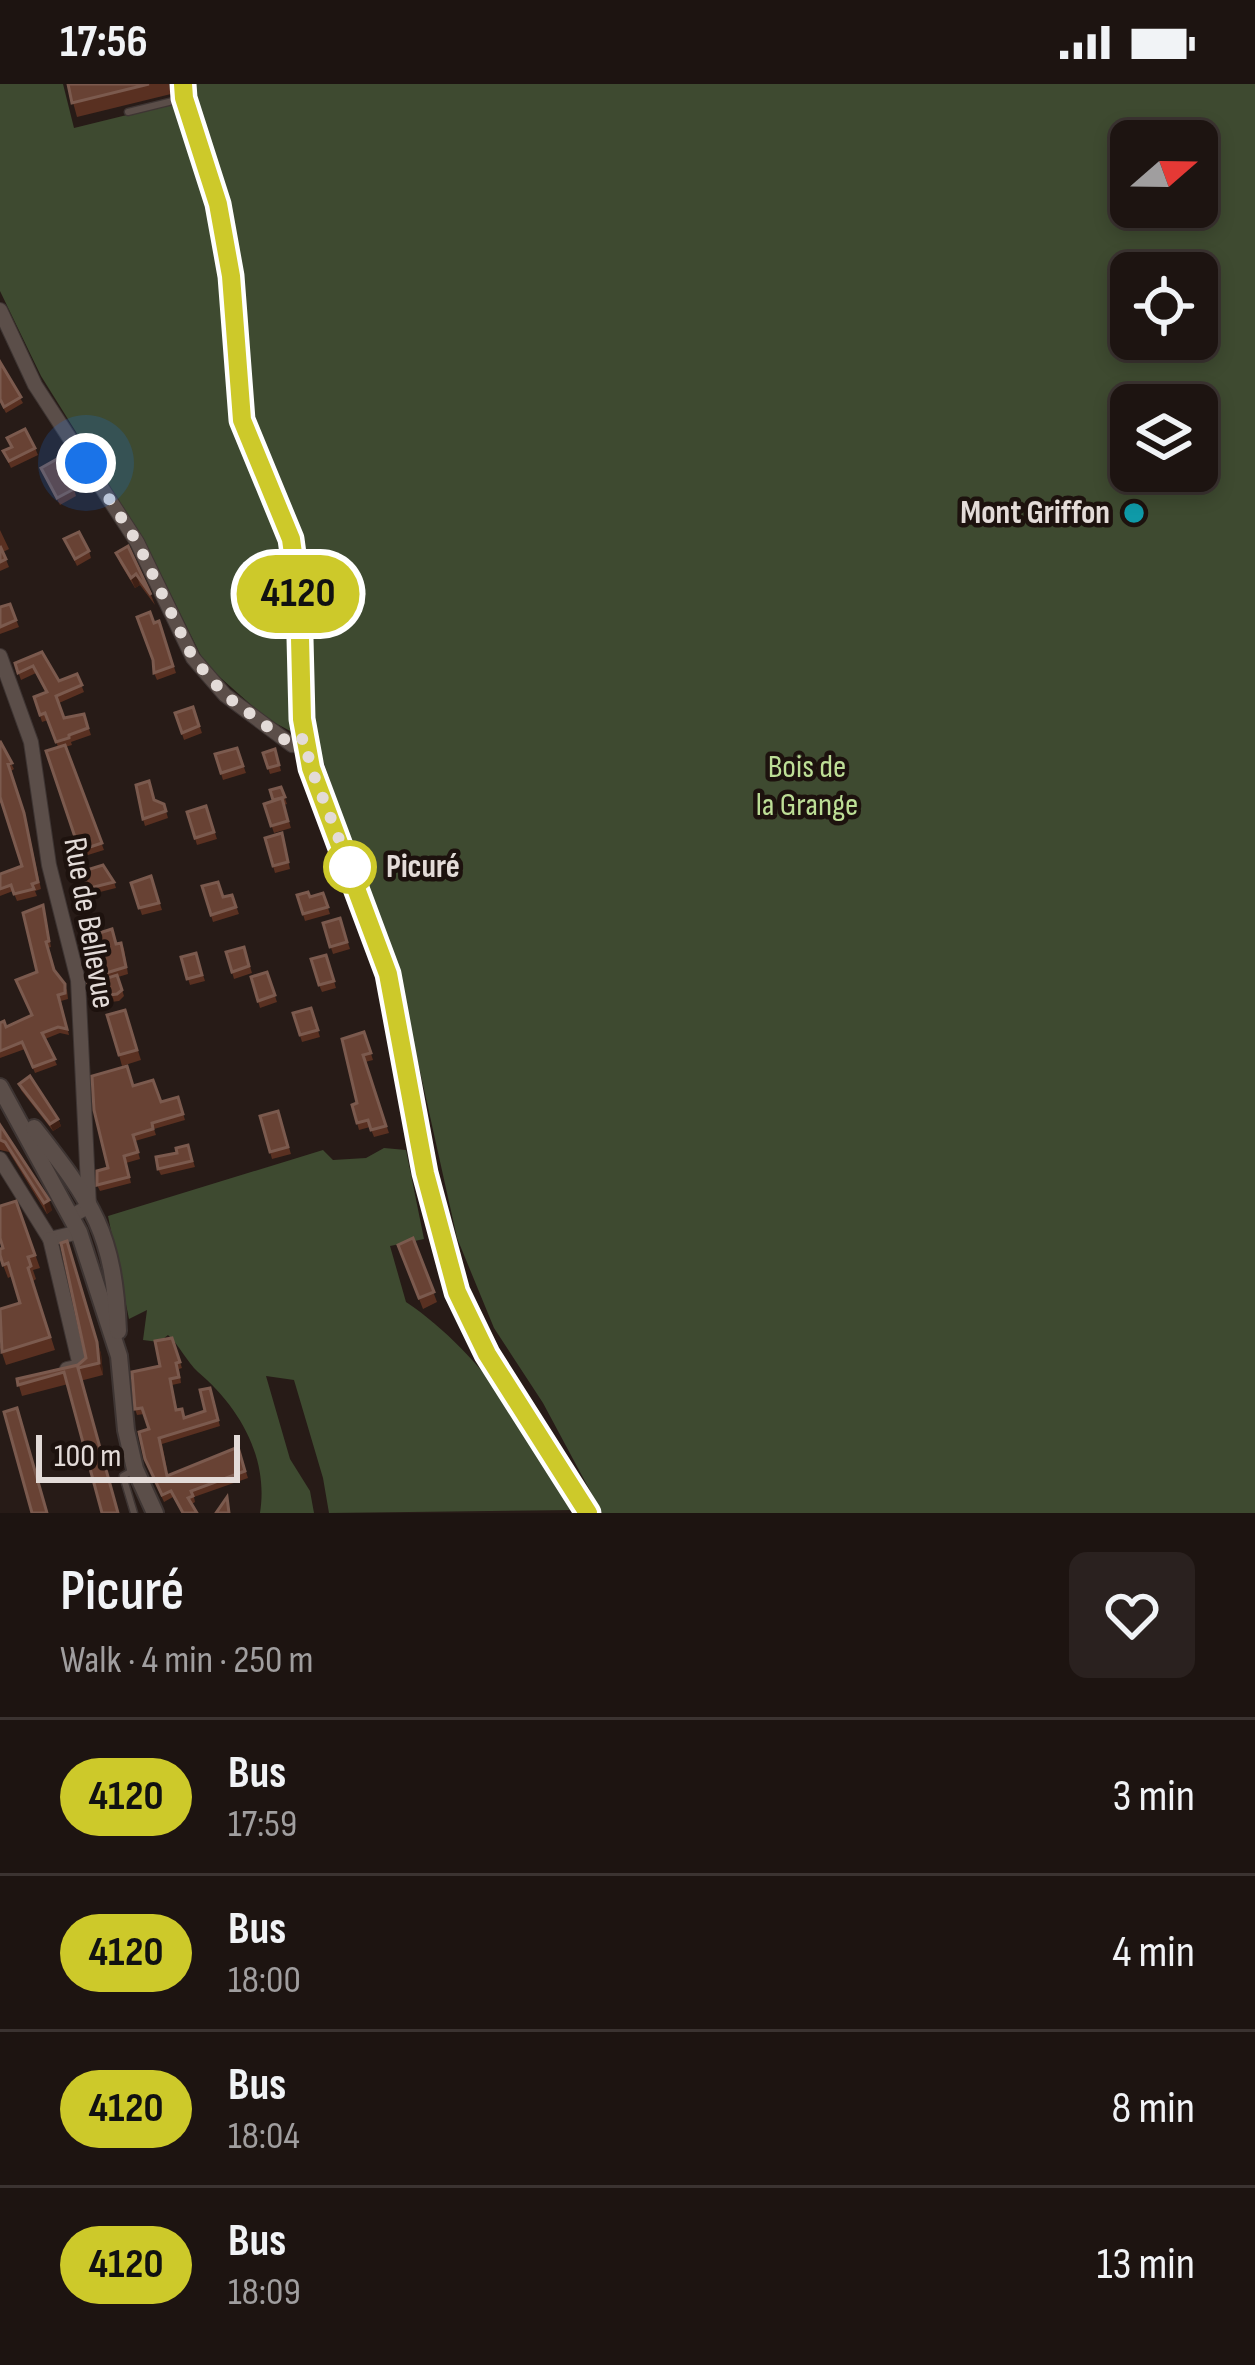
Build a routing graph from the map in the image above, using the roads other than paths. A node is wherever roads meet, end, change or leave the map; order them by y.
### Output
1 (184, 91) edge
2 (128, 112) dead end
3 (0, 310) edge
4 (0, 656) edge
5 (304, 738) junction
6 (0, 1159) edge
7 (89, 1206) junction
8 (76, 1224) junction
9 (100, 1224) junction
10 (50, 1239) junction
11 (119, 1356) junction
12 (41, 1376) edge
13 (135, 1469) junction
14 (134, 1513) edge
15 (155, 1513) edge
16 (588, 1513) edge

1 - 2 lane
1 - 5 street
3 - 5 street
4 - 7 street, Rue de Bellevue
5 - 16 street
6 - 10 street
7 - 8 street
7 - 8 street
7 - 9 street
8 - 9 street
8 - 10 street
8 - 11 street
9 - 11 street
10 - 12 street
11 - 13 street
13 - 14 lane
13 - 15 street

